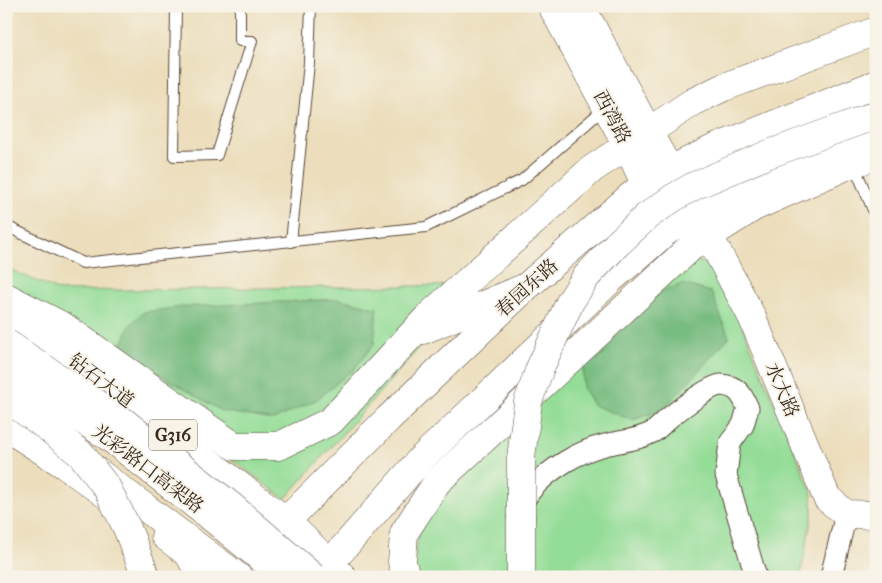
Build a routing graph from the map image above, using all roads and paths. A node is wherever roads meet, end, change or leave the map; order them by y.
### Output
1 (176, 6) edge
2 (240, 6) edge
3 (311, 6) edge
4 (552, 6) edge
5 (581, 6) edge
6 (876, 31) edge
7 (876, 84) edge
8 (606, 106) junction
9 (876, 115) edge
10 (638, 138) junction
11 (876, 138) edge
12 (859, 156) edge
13 (670, 170) junction
14 (645, 184) junction
15 (876, 217) edge
16 (702, 225) junction
17 (6, 226) edge
18 (670, 228) junction
19 (291, 242) junction
20 (525, 288) junction
21 (6, 297) edge
22 (6, 320) edge
23 (411, 335) junction
24 (6, 343) edge
25 (61, 350) junction
26 (6, 371) edge
27 (146, 383) junction
28 (6, 398) edge
29 (6, 407) edge
30 (6, 418) edge
31 (6, 427) edge
32 (65, 465) junction
33 (520, 506) dead end
34 (846, 514) junction
35 (876, 516) edge
36 (286, 521) junction
37 (326, 573) edge
38 (146, 577) edge
39 (201, 577) edge
40 (238, 577) edge
41 (284, 577) edge
42 (406, 577) edge
43 (521, 577) edge
44 (756, 577) edge
45 (831, 577) edge

1 - 2 lane
3 - 19 lane
4 - 8 main road, 西湾路
5 - 10 main road, 西湾路
6 - 10 main road
7 - 13 main road, 春园东路
8 - 10 main road, 西湾路
8 - 19 lane
9 - 43 main road, bridge
10 - 13 main road, 西湾路
10 - 14 main road, 西湾路
10 - 23 main road
11 - 12 main road
12 - 15 lane
12 - 16 main road
13 - 14 main road, 春园东路
13 - 16 main road, 西湾路
14 - 18 main road, 西湾路
14 - 20 main road, 春园东路
16 - 18 main road
16 - 34 main road, 水大路
16 - 42 main road
17 - 19 lane
18 - 37 main road
20 - 23 main road
20 - 36 main road, 春园东路
21 - 27 main road
22 - 25 main road, 钻石大道 / G316
23 - 27 main road
24 - 37 main road, 光彩路口高架路, bridge
25 - 27 main road
25 - 36 main road, 钻石大道 / G316
26 - 41 main road, 光彩路口高架路, bridge
28 - 38 main road, bridge
29 - 40 main road
30 - 32 main road
31 - 32 main road
32 - 39 main road
33 - 44 street
34 - 35 main road
34 - 45 street
36 - 37 main road, 钻石大道 / G316
36 - 40 main road, 春园东路

